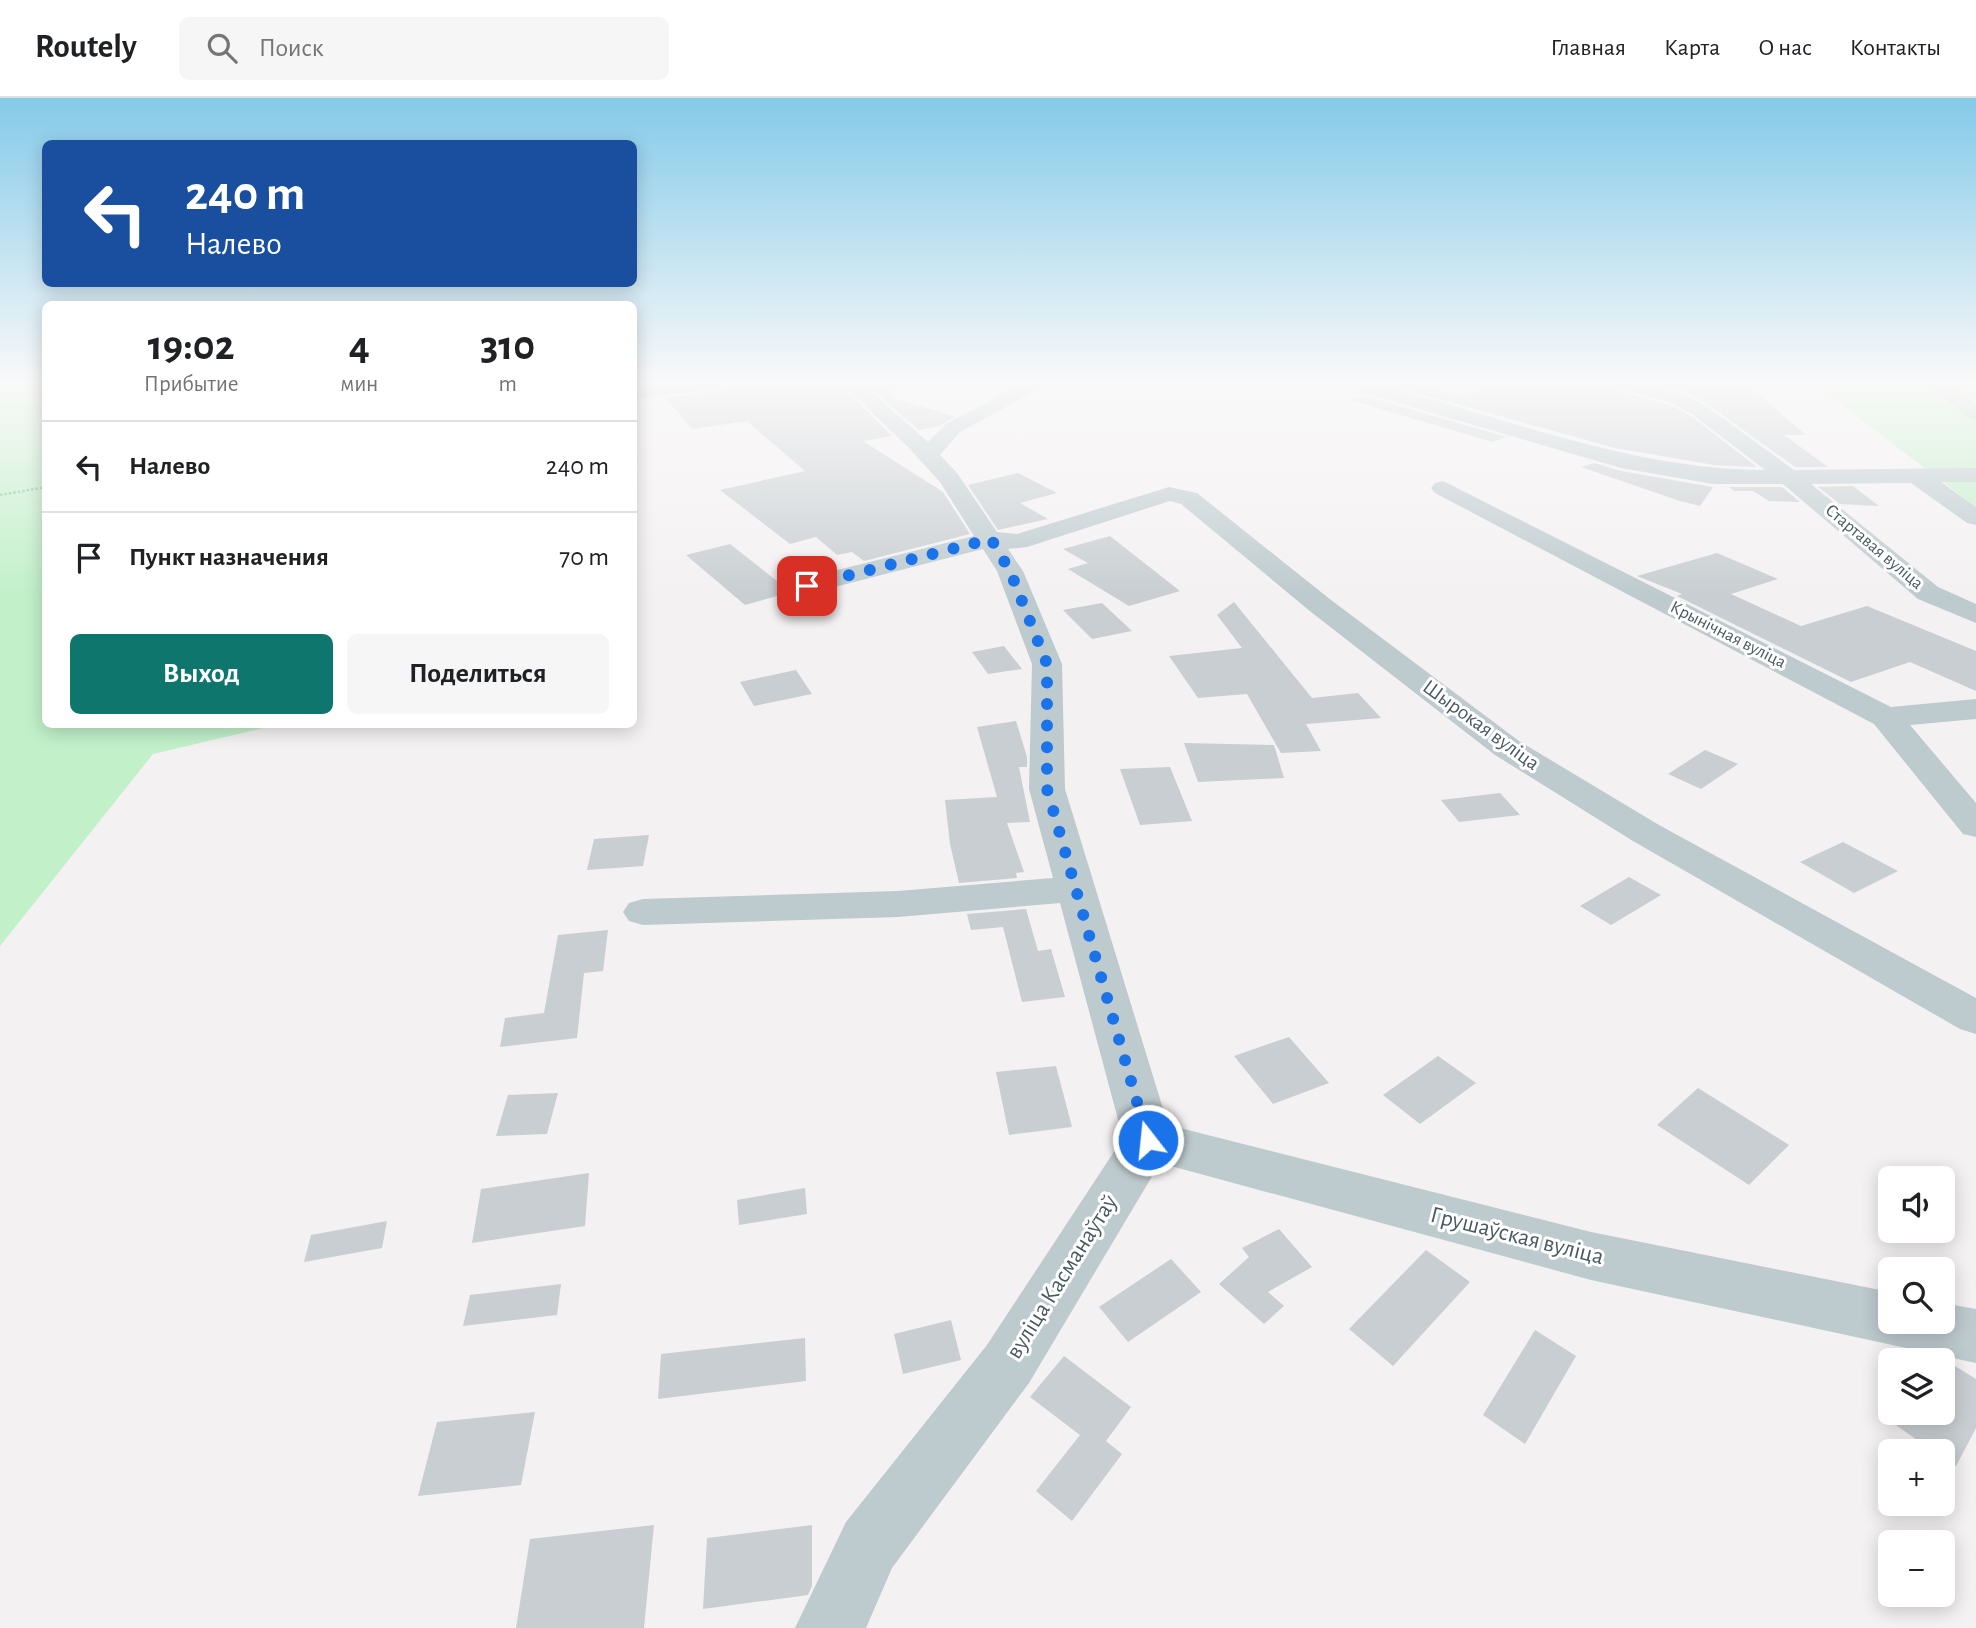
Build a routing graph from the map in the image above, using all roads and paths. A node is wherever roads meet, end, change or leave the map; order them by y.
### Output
1 (936, 454) edge
2 (1598, 454) edge
3 (1758, 454) edge
4 (1915, 475) junction
5 (1976, 475) edge
6 (1789, 477) junction
7 (42, 488) edge
8 (1443, 488) dead end
9 (0, 495) edge
10 (1976, 518) edge
11 (991, 539) junction
12 (807, 586) dead end
13 (1976, 614) edge
14 (1976, 709) edge
15 (1886, 717) junction
16 (1976, 826) edge
17 (1076, 890) junction
18 (643, 912) dead end
19 (1976, 1018) edge
20 (1148, 1140) junction
21 (1878, 1316) edge
22 (1955, 1332) edge
23 (1976, 1336) edge
24 (830, 1628) edge

1 - 11 street
2 - 6 street
3 - 6 street, Стартавая вуліца
4 - 5 street
4 - 6 street
4 - 10 street
6 - 13 street, Стартавая вуліца
7 - 9 path
8 - 15 street, Крынічная вуліца
11 - 12 street, Шырокая вуліца
11 - 17 street
11 - 19 street, Шырокая вуліца
14 - 15 street
15 - 16 street, Крынічная вуліца
17 - 18 street
17 - 20 street
20 - 21 street, Грушаўская вуліца
20 - 24 street, вуліца Касманаўтаў
22 - 23 street

